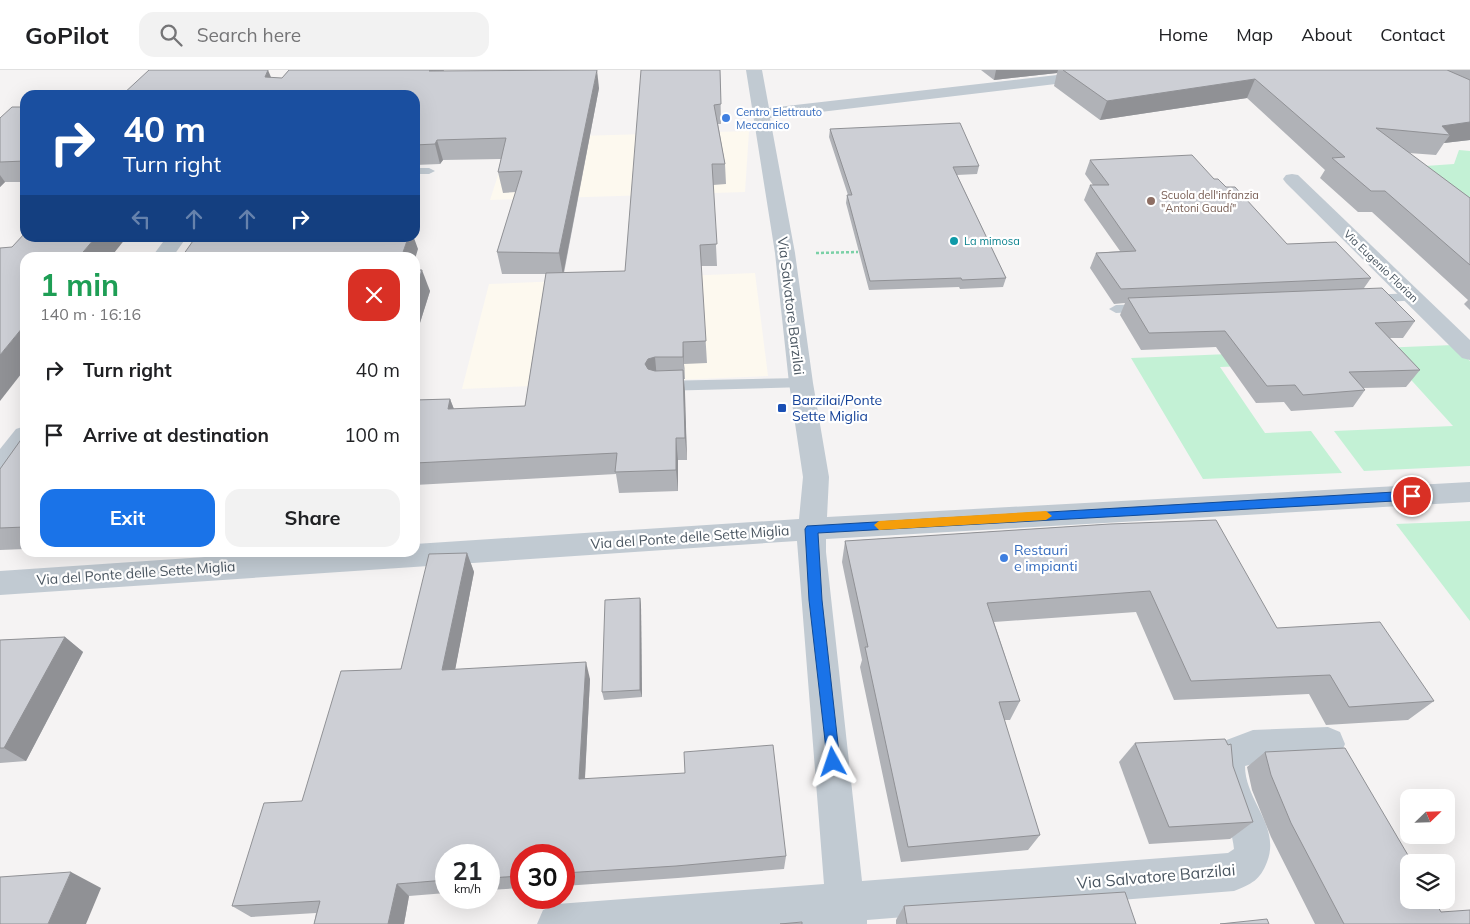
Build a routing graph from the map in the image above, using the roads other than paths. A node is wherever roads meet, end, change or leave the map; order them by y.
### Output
1 (754, 70) edge
2 (1139, 70) edge
3 (762, 114) junction
4 (420, 171) edge
5 (429, 171) dead end
6 (1292, 179) dead end
7 (1414, 298) junction
8 (1354, 300) edge
9 (1156, 307) edge
10 (1116, 309) dead end
11 (1470, 353) edge
12 (801, 383) junction
13 (657, 386) edge
14 (20, 442) edge
15 (0, 468) edge
16 (1470, 492) edge
17 (811, 529) junction
18 (420, 555) edge
19 (390, 557) edge
20 (0, 583) edge
21 (1328, 744) dead end
22 (846, 913) edge
23 (557, 924) edge

1 - 3 street, Via Salvatore Barzilai
2 - 3 street
3 - 12 street, Via Salvatore Barzilai
4 - 5 lane
6 - 7 street, Via Eugenio Florian
7 - 8 lane
7 - 11 street, Via Eugenio Florian
9 - 10 lane
12 - 13 lane
12 - 17 street, Via Salvatore Barzilai
14 - 15 street
16 - 17 street, Via del Ponte delle Sette Miglia
17 - 18 street, Via del Ponte delle Sette Miglia
17 - 22 street, Via Salvatore Barzilai
19 - 20 street, Via del Ponte delle Sette Miglia
21 - 22 street, Via Salvatore Barzilai
22 - 23 street, Via Salvatore Barzilai

